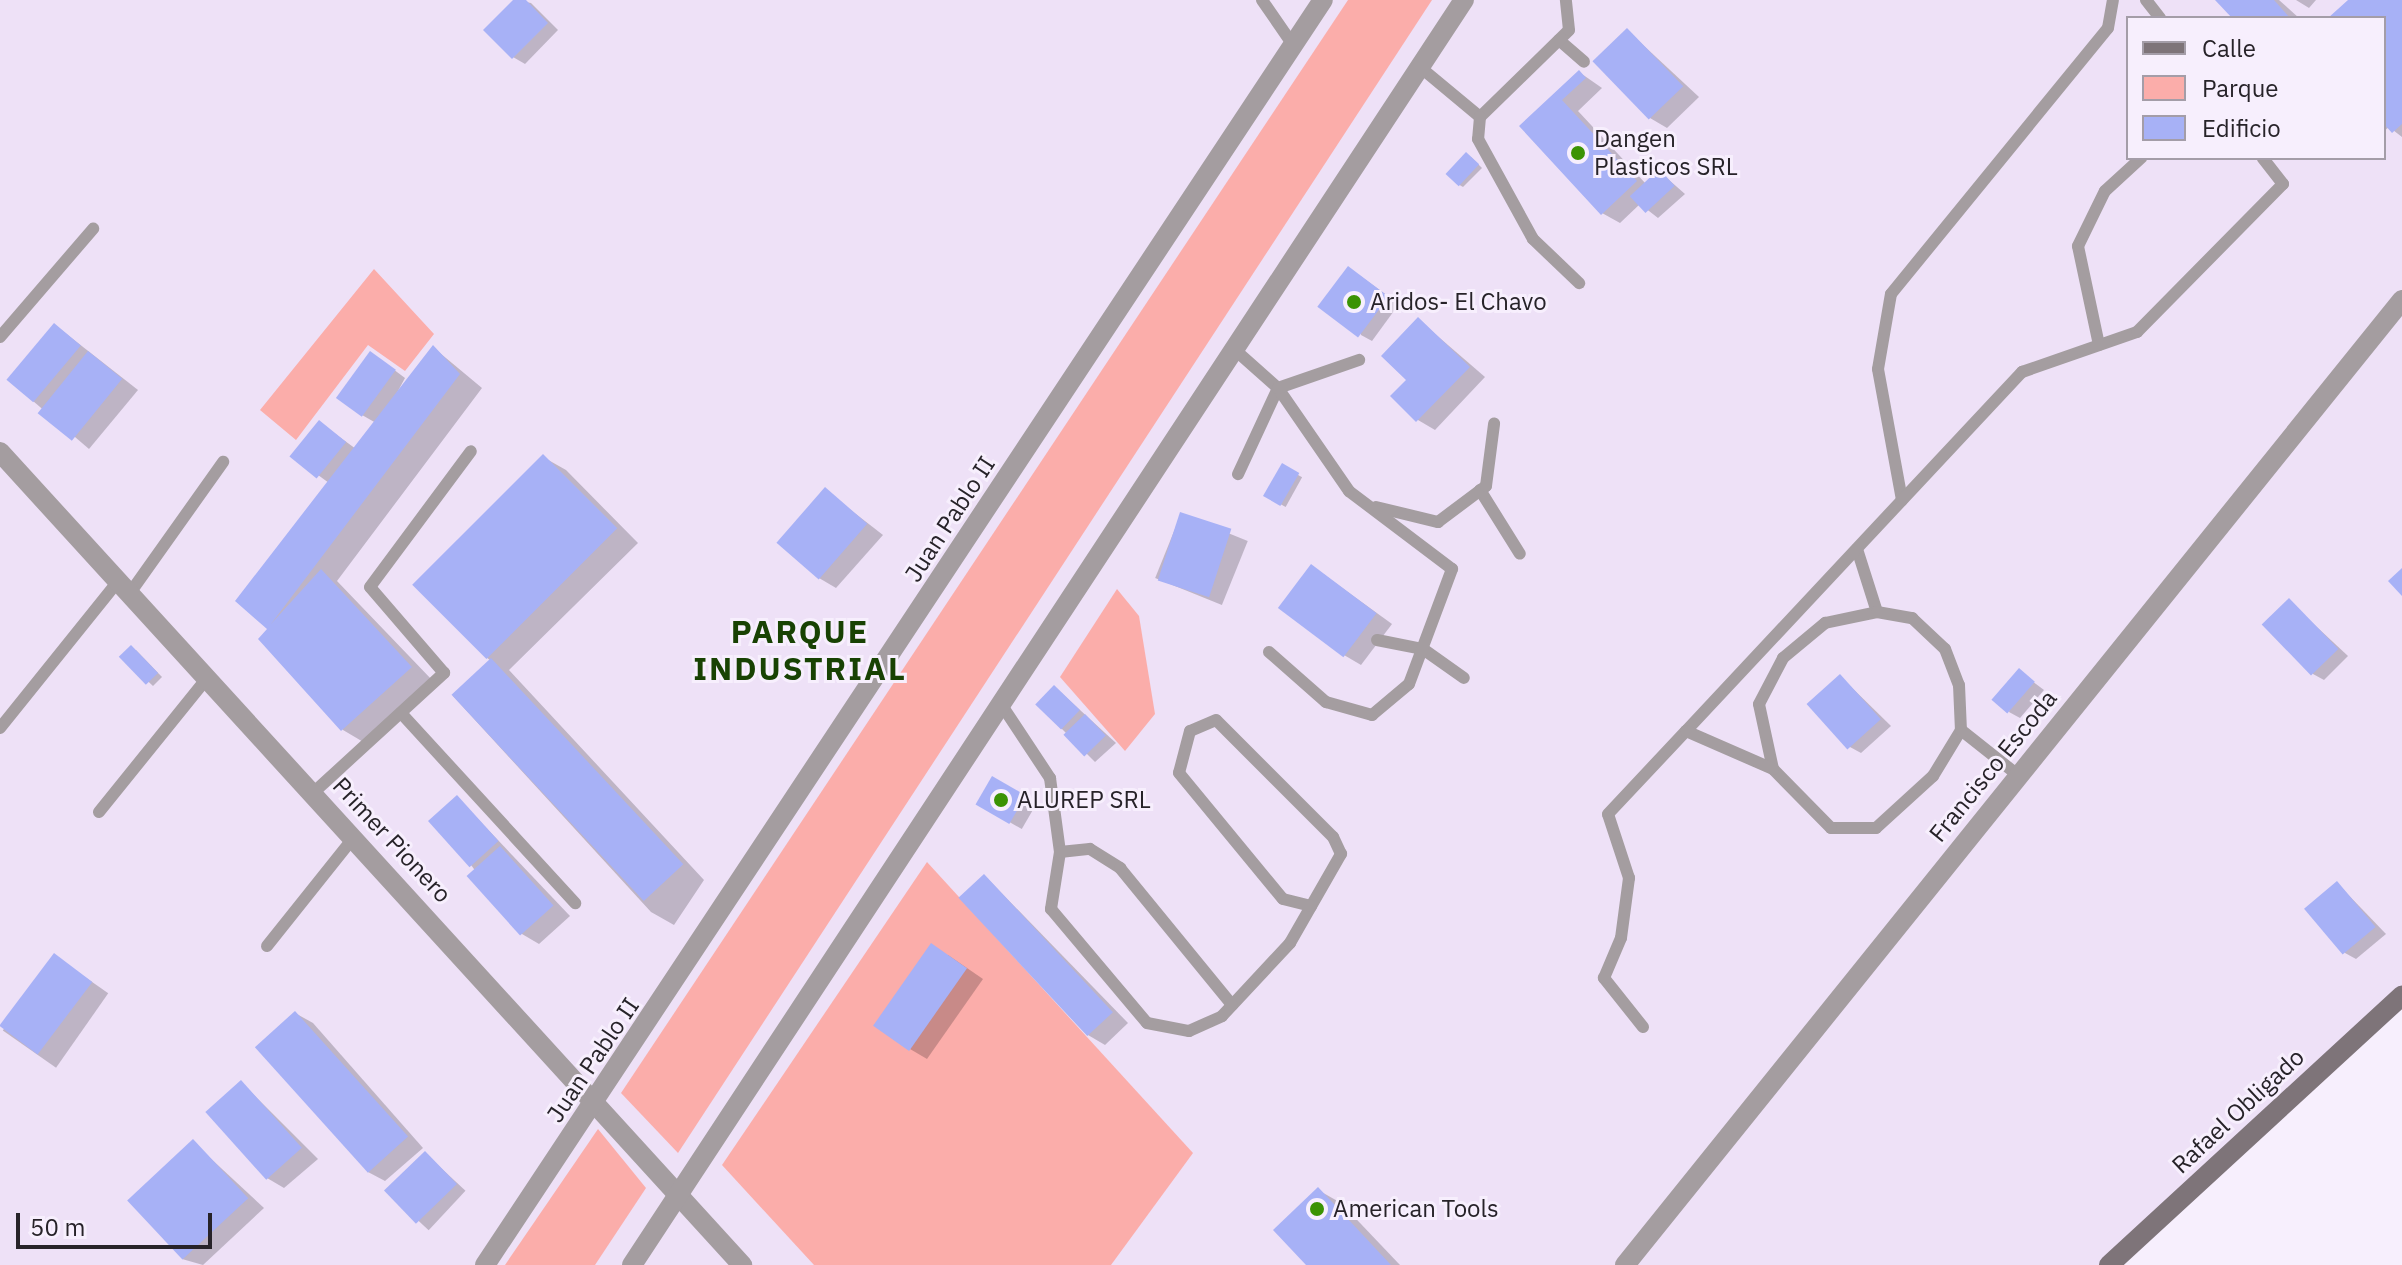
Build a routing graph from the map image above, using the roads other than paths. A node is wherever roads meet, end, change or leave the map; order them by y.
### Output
1 (1262, 0) edge
2 (1323, 0) edge
3 (1464, 0) edge
4 (1566, 0) edge
5 (2113, 0) edge
6 (2146, 0) edge
7 (2158, 16) edge
8 (1559, 40) junction
9 (1293, 45) junction
10 (1584, 62) dead end
11 (1420, 67) junction
12 (1480, 117) junction
13 (2139, 160) edge
14 (2265, 160) edge
15 (93, 229) dead end
16 (1579, 283) dead end
17 (2402, 300) edge
18 (0, 337) edge
19 (2099, 345) junction
20 (1234, 349) junction
21 (1359, 360) dead end
22 (1278, 388) junction
23 (1494, 424) dead end
24 (471, 451) dead end
25 (0, 452) edge
26 (223, 462) dead end
27 (1238, 474) dead end
28 (1480, 490) junction
29 (1902, 500) junction
30 (1369, 505) junction
31 (1857, 549) junction
32 (1520, 554) dead end
33 (124, 587) junction
34 (1877, 612) junction
35 (1377, 640) dead end
36 (1423, 649) junction
37 (1269, 652) dead end
38 (207, 678) junction
39 (1464, 678) dead end
40 (1001, 704) junction
41 (401, 713) junction
42 (0, 728) edge
43 (1961, 730) junction
44 (1686, 731) junction
45 (1773, 769) junction
46 (2019, 776) junction
47 (313, 793) junction
48 (99, 812) dead end
49 (354, 837) junction
50 (1060, 852) junction
51 (575, 903) dead end
52 (1311, 906) junction
53 (267, 946) dead end
54 (2402, 996) edge
55 (1232, 1005) junction
56 (1643, 1027) dead end
57 (597, 1101) junction
58 (678, 1195) junction
59 (485, 1265) edge
60 (632, 1265) edge
61 (742, 1265) edge
62 (1625, 1265) edge
63 (2109, 1265) edge

1 - 9 lane
2 - 9 street, Juan Pablo II
3 - 11 street
4 - 8 lane
5 - 29 lane
6 - 7 lane
8 - 10 lane
8 - 12 lane
9 - 57 street, Juan Pablo II
11 - 12 lane
11 - 20 street
12 - 16 lane
13 - 19 lane
14 - 19 lane
15 - 18 lane
17 - 46 street, Francisco Escoda
19 - 29 lane
20 - 22 lane
20 - 40 street
21 - 22 lane
22 - 27 lane
22 - 30 lane
23 - 28 lane
24 - 41 lane
25 - 33 street, Primer Pionero
26 - 33 lane
28 - 30 lane
28 - 32 lane
29 - 31 lane
30 - 36 lane
31 - 34 lane
31 - 44 lane
33 - 38 street, Primer Pionero
33 - 42 lane
34 - 43 lane
34 - 45 lane
35 - 36 lane
36 - 37 lane
36 - 39 lane
38 - 47 street, Primer Pionero
38 - 48 lane
40 - 50 lane
40 - 58 street
41 - 47 lane
41 - 51 lane
43 - 45 lane
43 - 46 lane
44 - 45 lane
44 - 56 lane
46 - 62 street, Francisco Escoda
47 - 49 street, Primer Pionero
49 - 53 lane
49 - 57 street, Primer Pionero
50 - 55 lane
50 - 55 lane
52 - 52 lane
52 - 55 lane
54 - 63 street, Rafael Obligado
57 - 58 street, Primer Pionero
57 - 59 street, Juan Pablo II
58 - 60 street
58 - 61 street, Primer Pionero

